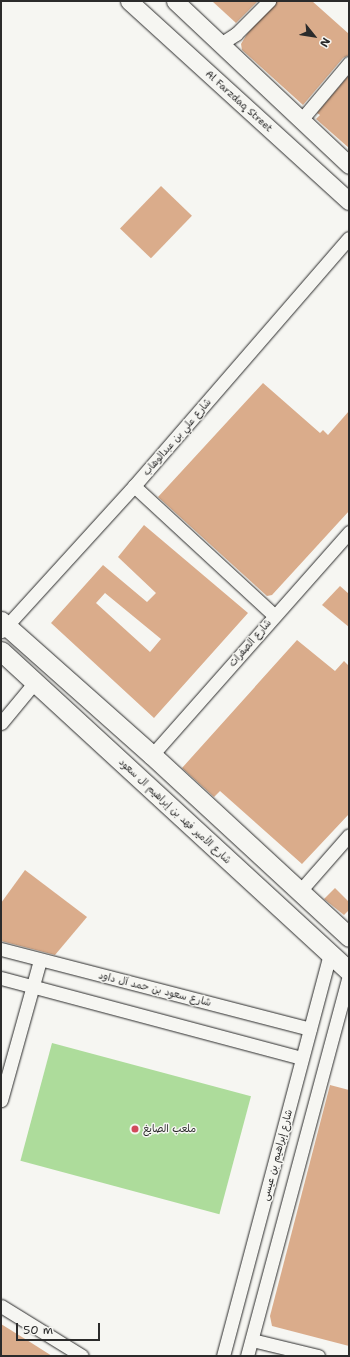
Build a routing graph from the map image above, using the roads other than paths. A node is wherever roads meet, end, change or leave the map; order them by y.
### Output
1 (129, 1) edge
2 (174, 1) edge
3 (269, 1) edge
4 (222, 43) junction
5 (349, 63) edge
6 (301, 120) junction
7 (349, 164) edge
8 (349, 200) edge
9 (349, 238) edge
10 (134, 486) junction
11 (349, 532) edge
12 (274, 615) junction
13 (3, 627) edge
14 (1, 652) edge
15 (35, 682) junction
16 (1, 723) edge
17 (152, 755) junction
18 (349, 835) edge
19 (300, 891) junction
20 (349, 937) edge
21 (1, 950) edge
22 (330, 954) junction
23 (40, 960) junction
24 (349, 971) edge
25 (349, 976) edge
26 (1, 978) edge
27 (32, 986) junction
28 (310, 1029) junction
29 (302, 1058) junction
30 (1, 1100) edge
31 (1, 1306) edge
32 (252, 1340) junction
33 (62, 1351) edge
34 (82, 1356) edge
35 (223, 1356) edge
36 (247, 1356) edge
37 (318, 1356) edge

1 - 8 street, Al Farzdaq Street
2 - 4 street
3 - 4 street
4 - 6 street
5 - 6 street
6 - 7 street
9 - 10 street, شارع علي بن عبدالوهاب
10 - 12 street
10 - 13 street, شارع علي بن عبدالوهاب
11 - 12 street, شارع الصفرات
12 - 17 street, شارع الصفرات
13 - 17 main road
14 - 15 main road, شارع الأمير فهد بن إبراهيم ال سعود
15 - 16 street
15 - 22 main road, شارع الأمير فهد بن إبراهيم ال سعود
17 - 19 main road
18 - 19 street
19 - 20 main road
21 - 23 street, شارع سعود بن حمد آل داود
22 - 24 main road, شارع الأمير فهد بن إبراهيم ال سعود
22 - 28 street, شارع إبراهيم بن عيسى
23 - 27 street
23 - 28 street, شارع سعود بن حمد آل داود
25 - 32 street
26 - 27 street
27 - 29 street
27 - 30 street
28 - 29 street, شارع إبراهيم بن عيسى
29 - 35 street, شارع إبراهيم بن عيسى
31 - 33 street
32 - 36 street
32 - 37 street
33 - 34 street

